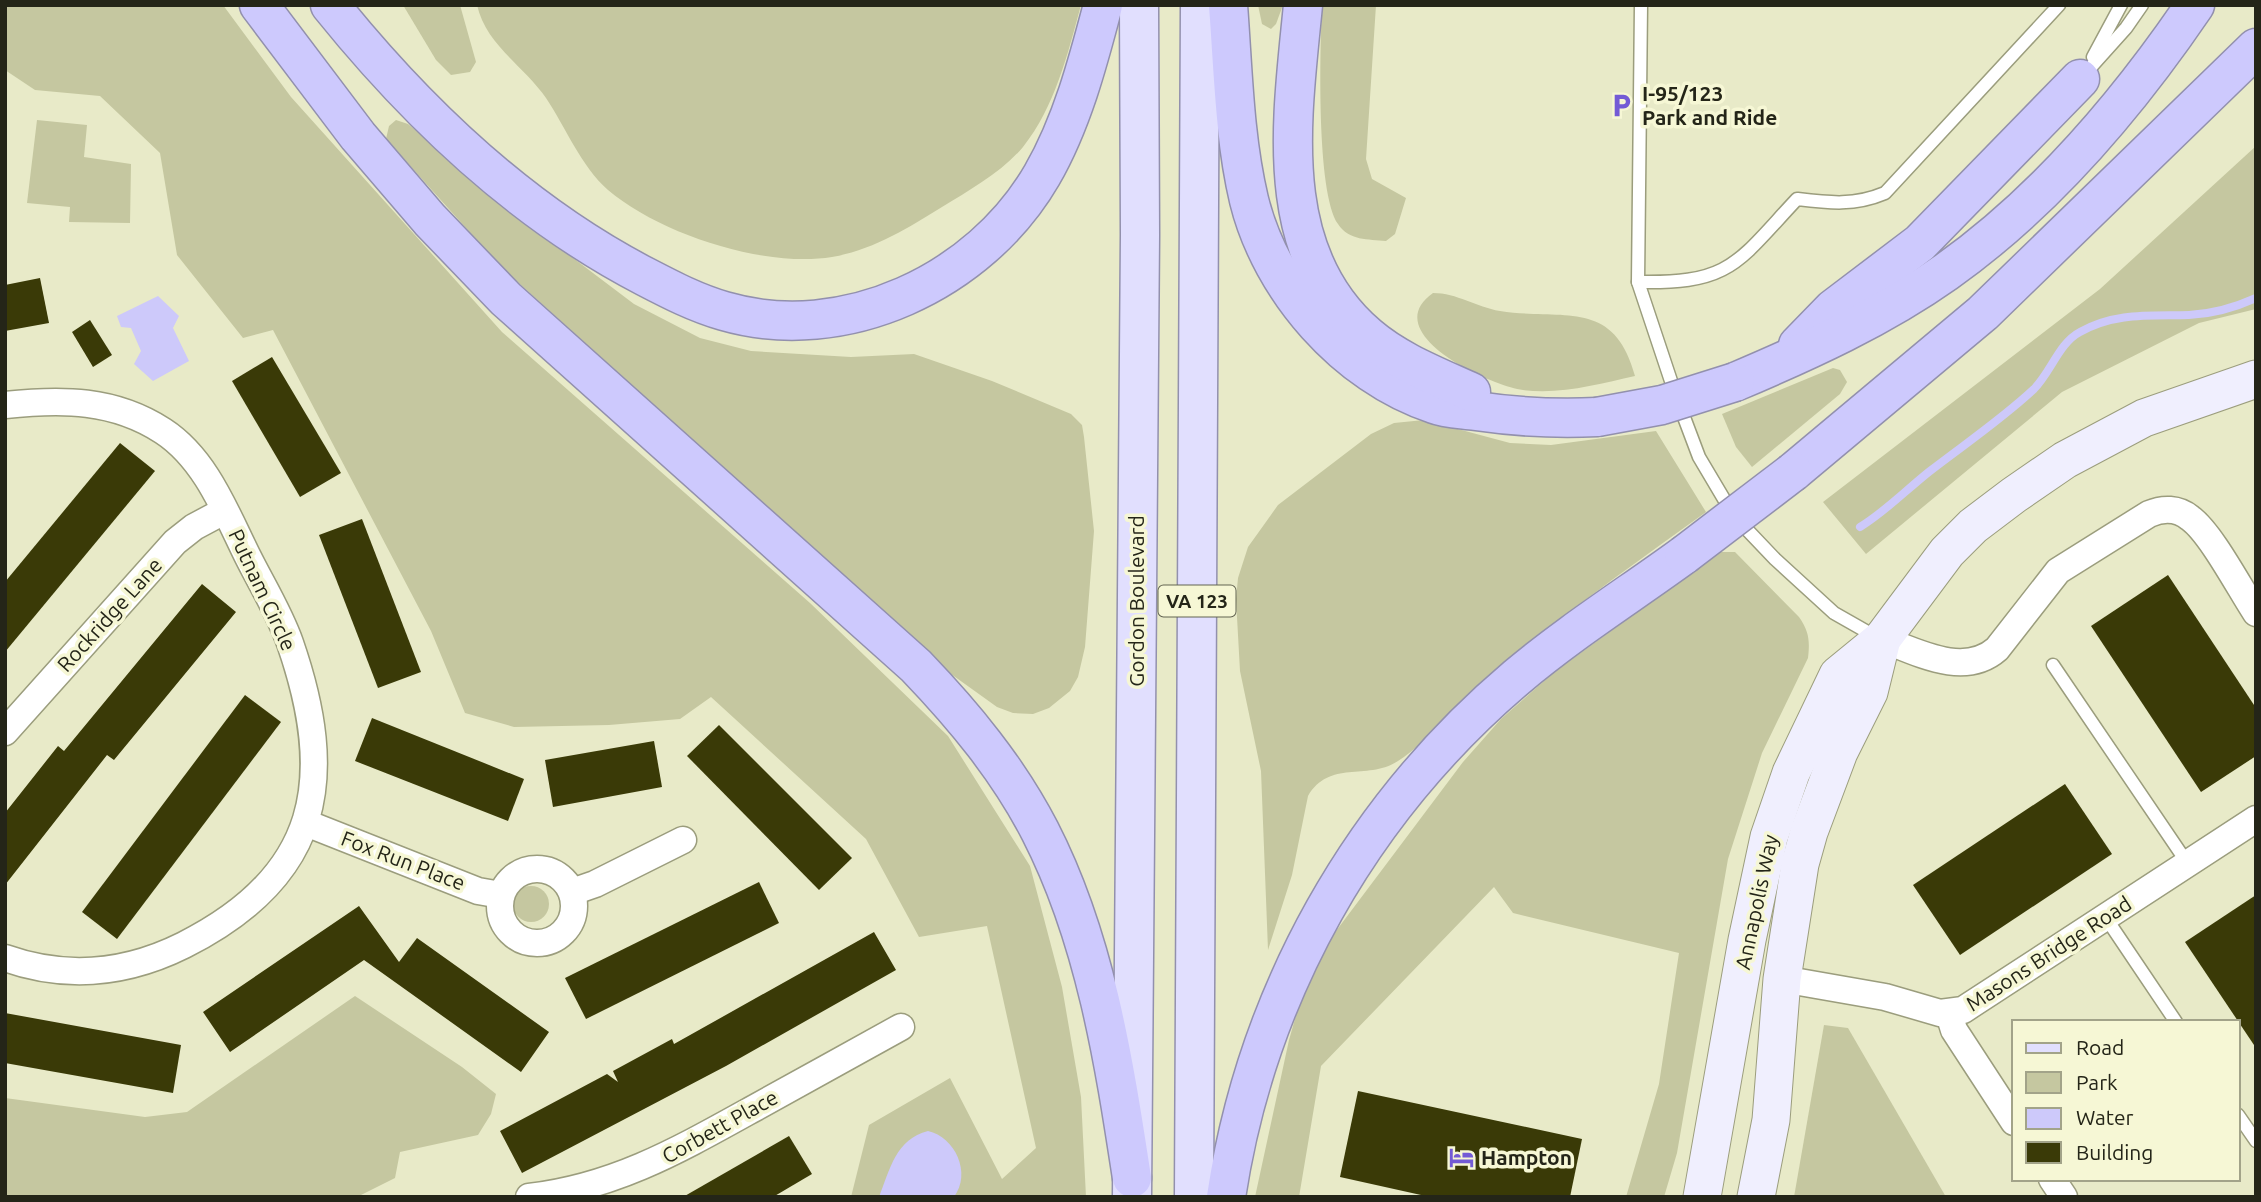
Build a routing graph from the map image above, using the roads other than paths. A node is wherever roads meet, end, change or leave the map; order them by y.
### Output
1 (259, 5) edge
2 (330, 5) edge
3 (1103, 5) edge
4 (1139, 5) edge
5 (1200, 5) edge
6 (1228, 5) edge
7 (1303, 5) edge
8 (1641, 5) edge
9 (2059, 5) edge
10 (2121, 5) edge
11 (2142, 5) edge
12 (2195, 5) edge
13 (2256, 48) edge
14 (2080, 79) junction
15 (1638, 282) junction
16 (1782, 362) junction
17 (2256, 379) edge
18 (5, 405) edge
19 (1527, 418) junction
20 (225, 511) junction
21 (2256, 613) edge
22 (1882, 639) junction
23 (2053, 665) dead end
24 (5, 732) edge
25 (2256, 819) edge
26 (306, 823) junction
27 (683, 840) dead end
28 (2188, 864) junction
29 (572, 892) junction
30 (501, 895) junction
31 (2106, 918) junction
32 (5, 958) edge
33 (1782, 979) junction
34 (1949, 1014) junction
35 (2175, 1020) edge
36 (901, 1027) dead end
37 (2240, 1118) edge
38 (2012, 1119) edge
39 (2256, 1141) edge
40 (2053, 1181) edge
41 (1132, 1187) edge
42 (571, 1194) edge
43 (529, 1197) edge
44 (1195, 1197) edge
45 (1226, 1197) edge
46 (1702, 1197) edge
47 (1756, 1197) edge
48 (2064, 1197) edge

1 - 41 highway
2 - 3 highway
4 - 41 main road, Gordon Boulevard / VA 123
5 - 44 main road, VA 123
6 - 19 highway
7 - 19 highway
8 - 15 lane
9 - 15 lane
10 - 14 lane
11 - 14 lane
12 - 16 highway
13 - 45 highway, bridge
14 - 16 highway
15 - 22 lane
16 - 19 highway, bridge
17 - 22 street, Annapolis Way
18 - 20 street, Putnam Circle
20 - 24 street, Rockridge Lane
20 - 26 street, Putnam Circle
21 - 22 street
22 - 33 street, Annapolis Way
22 - 46 street, Annapolis Way
23 - 28 lane
25 - 28 street, Masons Bridge Road
26 - 30 street, Fox Run Place
26 - 32 street, Putnam Circle
27 - 29 street
28 - 31 street, Masons Bridge Road
29 - 30 street
29 - 30 street
31 - 34 street, Masons Bridge Road
31 - 35 lane
33 - 34 street, Masons Bridge Road
33 - 47 street, Annapolis Way
34 - 38 street
36 - 42 street, Corbett Place
37 - 39 lane
40 - 48 street
42 - 43 street, Corbett Place

